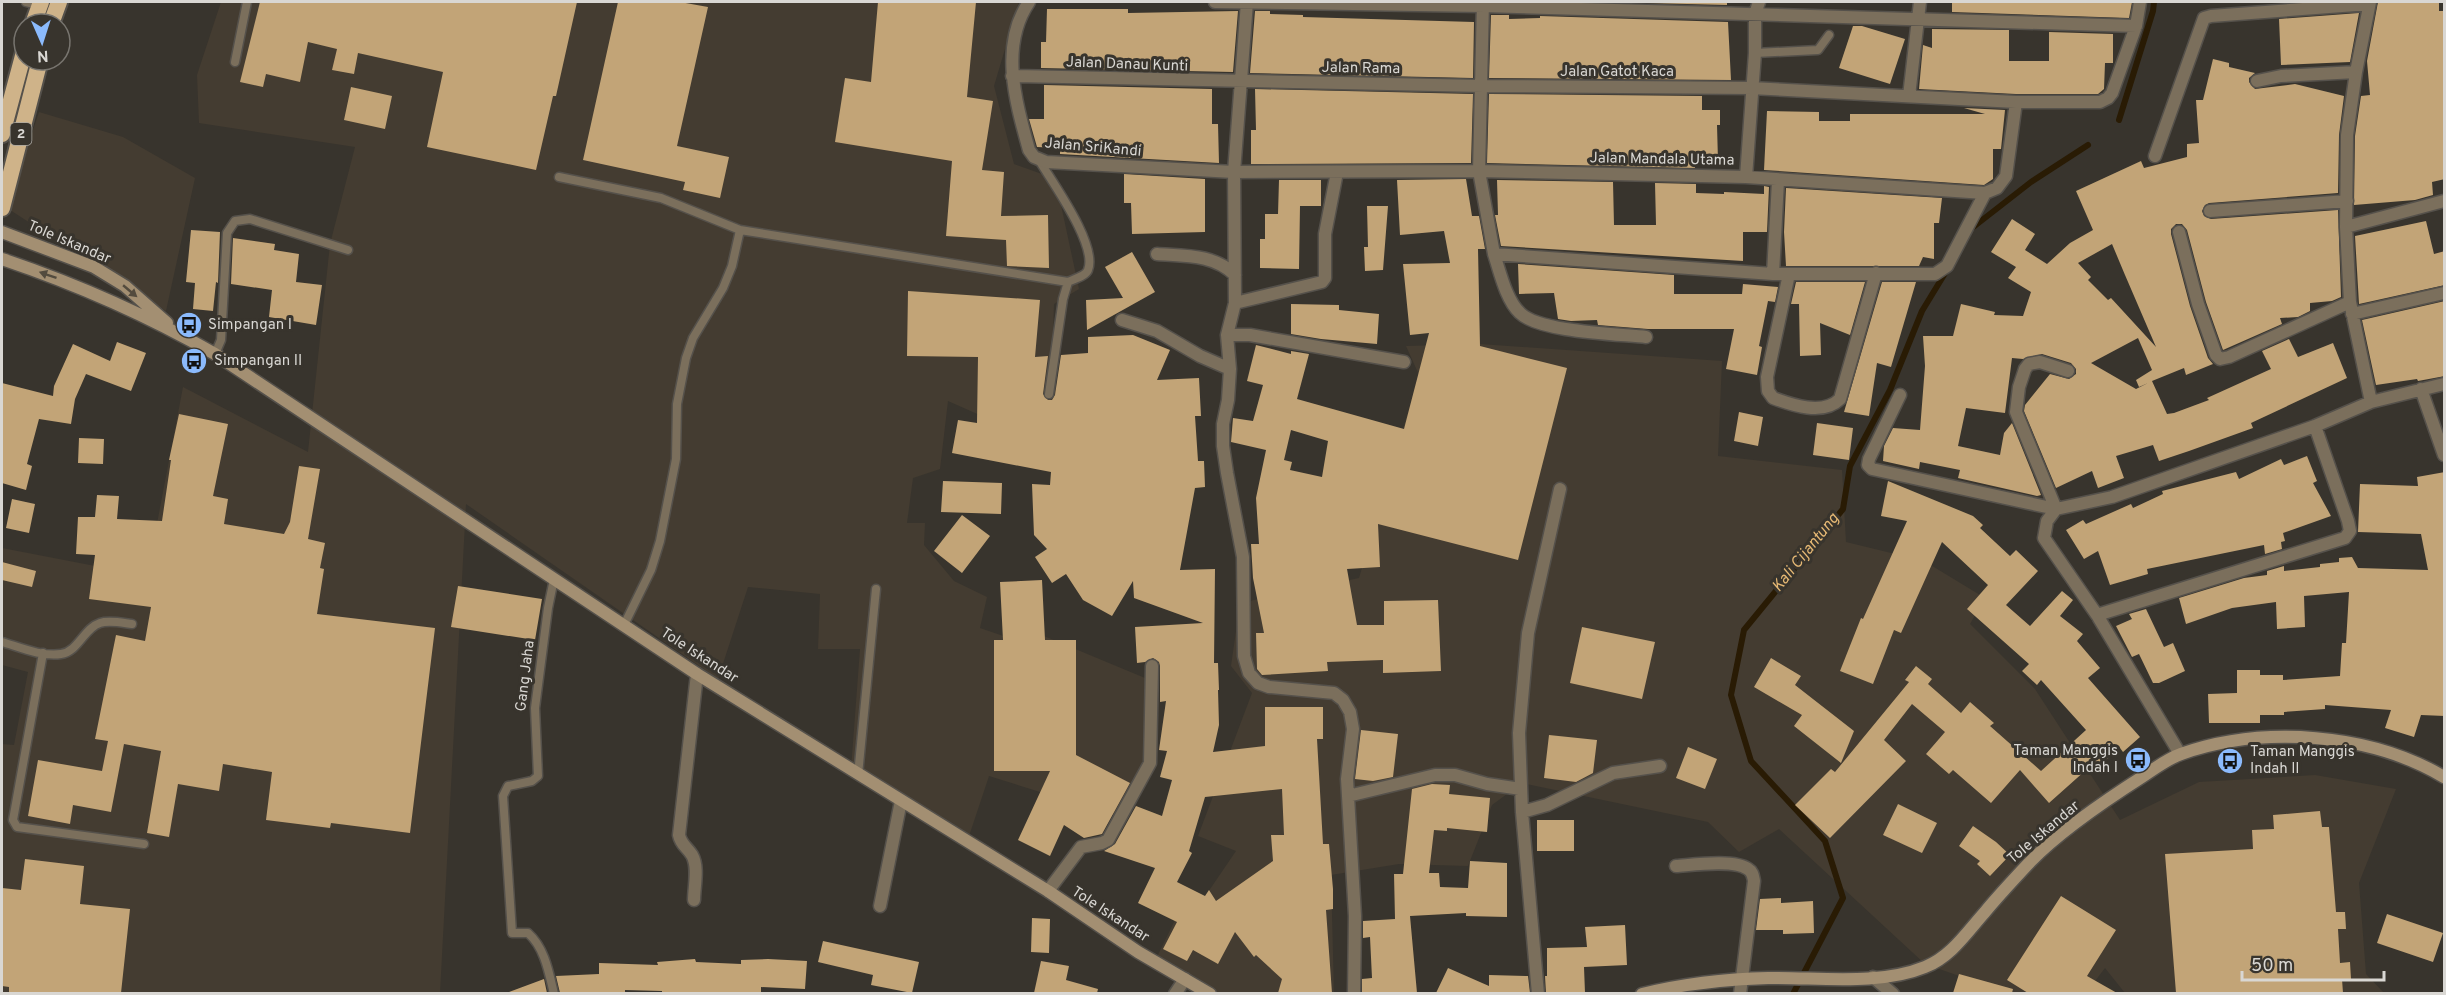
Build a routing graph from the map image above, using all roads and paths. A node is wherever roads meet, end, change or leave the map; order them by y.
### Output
1 (247, 2) edge
2 (1029, 2) edge
3 (1215, 2) edge
4 (1247, 2) edge
5 (1920, 2) edge
6 (2140, 2) edge
7 (2369, 3) edge
8 (1483, 4) edge
9 (1757, 8) edge
10 (1918, 21) junction
11 (2136, 26) junction
12 (1829, 35) dead end
13 (1755, 53) junction
14 (235, 62) dead end
15 (18, 72) edge
16 (37, 72) edge
17 (2356, 72) junction
18 (1012, 76) junction
19 (2257, 81) dead end
20 (1240, 82) junction
21 (1482, 86) junction
22 (1751, 88) junction
23 (1909, 96) junction
24 (2016, 102) junction
25 (2, 134) edge
26 (2155, 156) dead end
27 (1038, 159) junction
28 (1479, 171) junction
29 (1234, 172) junction
30 (1337, 172) junction
31 (559, 177) dead end
32 (1746, 177) junction
33 (1778, 181) junction
34 (1985, 193) junction
35 (2347, 201) junction
36 (2445, 201) edge
37 (2, 208) edge
38 (2210, 211) dead end
39 (2346, 227) junction
40 (740, 230) junction
41 (2, 232) edge
42 (2179, 232) dead end
43 (348, 250) dead end
44 (1157, 254) dead end
45 (1494, 254) junction
46 (2, 259) edge
47 (1876, 273) junction
48 (1773, 274) junction
49 (1789, 274) junction
50 (1235, 275) junction
51 (1068, 282) junction
52 (2445, 293) edge
53 (1235, 303) junction
54 (2351, 308) junction
55 (1122, 320) dead end
56 (178, 333) junction
57 (1227, 335) junction
58 (1646, 337) dead end
59 (215, 354) junction
60 (1404, 362) dead end
61 (1230, 369) junction
62 (2068, 371) dead end
63 (2445, 384) edge
64 (2421, 389) junction
65 (1050, 394) dead end
66 (1900, 395) dead end
67 (2371, 402) junction
68 (2315, 426) junction
69 (2445, 455) edge
70 (1560, 489) dead end
71 (2056, 509) junction
72 (554, 579) junction
73 (876, 589) dead end
74 (2097, 615) junction
75 (132, 624) dead end
76 (624, 626) junction
77 (2, 642) edge
78 (43, 653) junction
79 (1152, 666) dead end
80 (697, 674) junction
81 (2180, 754) junction
82 (1660, 766) dead end
83 (858, 775) junction
84 (2445, 777) edge
85 (1521, 789) junction
86 (1348, 796) junction
87 (901, 801) junction
88 (1522, 812) junction
89 (144, 844) dead end
90 (1676, 866) dead end
91 (1048, 891) junction
92 (694, 900) dead end
93 (880, 906) dead end
94 (1873, 977) junction
95 (1185, 979) junction
96 (1742, 980) junction
97 (554, 993) edge
98 (1175, 993) edge
99 (1210, 993) edge
100 (1354, 993) edge
101 (1538, 993) edge
102 (1642, 993) edge
103 (1740, 993) edge
104 (1893, 993) edge

1 - 14 lane
2 - 18 street, Jalan SriKandi
3 - 4 street
4 - 8 street
4 - 20 street
5 - 10 street
6 - 11 street
7 - 17 street
7 - 26 street
8 - 9 street
8 - 21 street
9 - 10 street
9 - 13 street
10 - 11 street
10 - 23 street
11 - 24 street, Jalan Gatot Kaca
12 - 13 lane
13 - 22 street
15 - 25 highway, 2
16 - 37 highway, 2
17 - 19 street
17 - 35 street
18 - 20 street, Jalan Danau Kunti
18 - 27 street, Jalan SriKandi
20 - 21 street, Jalan Rama
20 - 29 street
21 - 22 street, Jalan Gatot Kaca
21 - 28 street
22 - 23 street, Jalan Gatot Kaca
22 - 32 street
23 - 24 street, Jalan Gatot Kaca
24 - 34 street
27 - 29 street, Jalan SriKandi
27 - 51 lane
28 - 30 street, Jalan Mandala Utama
28 - 32 street, Jalan Mandala Utama
28 - 45 street
29 - 30 street, Jalan Mandala Utama
29 - 50 street
30 - 53 street
31 - 40 lane
32 - 33 street, Jalan Mandala Utama
33 - 34 street, Jalan Mandala Utama
33 - 48 street
34 - 47 street
35 - 38 street
35 - 39 street
36 - 39 street
39 - 54 street
40 - 51 lane
40 - 76 lane
41 -> 56 main road, Tole Iskandar
42 - 54 street
43 - 59 lane
44 - 50 street
45 - 48 street
45 - 58 street
56 -> 46 main road, Tole Iskandar
47 - 49 street
47 - 49 street
48 - 49 street
50 - 53 street
51 - 65 lane
52 - 54 street
53 - 57 street
54 - 67 street
55 - 61 street
56 - 59 main road, Tole Iskandar
57 - 60 street
57 - 61 street
59 - 72 main road, Tole Iskandar
61 - 86 street
62 - 71 street
63 - 64 street
64 - 67 street
64 - 69 street
66 - 71 street
67 - 68 street
68 - 71 street
68 - 74 street
70 - 85 street
71 - 74 street
72 - 76 main road, Tole Iskandar
72 - 97 lane, Gang Jaha
73 - 83 lane
74 - 81 street
75 - 78 lane
76 - 80 main road, Tole Iskandar
77 - 78 lane
78 - 89 lane
79 - 91 street
80 - 83 main road, Tole Iskandar
80 - 92 street
81 - 84 main road, Tole Iskandar
81 - 94 main road, Tole Iskandar
82 - 88 street
83 - 87 main road, Tole Iskandar
85 - 86 street
85 - 88 street
86 - 100 street
87 - 91 main road, Tole Iskandar
87 - 93 street
88 - 101 street
90 - 96 street
91 - 95 main road, Tole Iskandar
94 - 96 main road, Tole Iskandar
94 - 104 street
95 - 98 street
95 - 99 main road, Tole Iskandar
96 - 102 main road, Tole Iskandar
96 - 103 street

